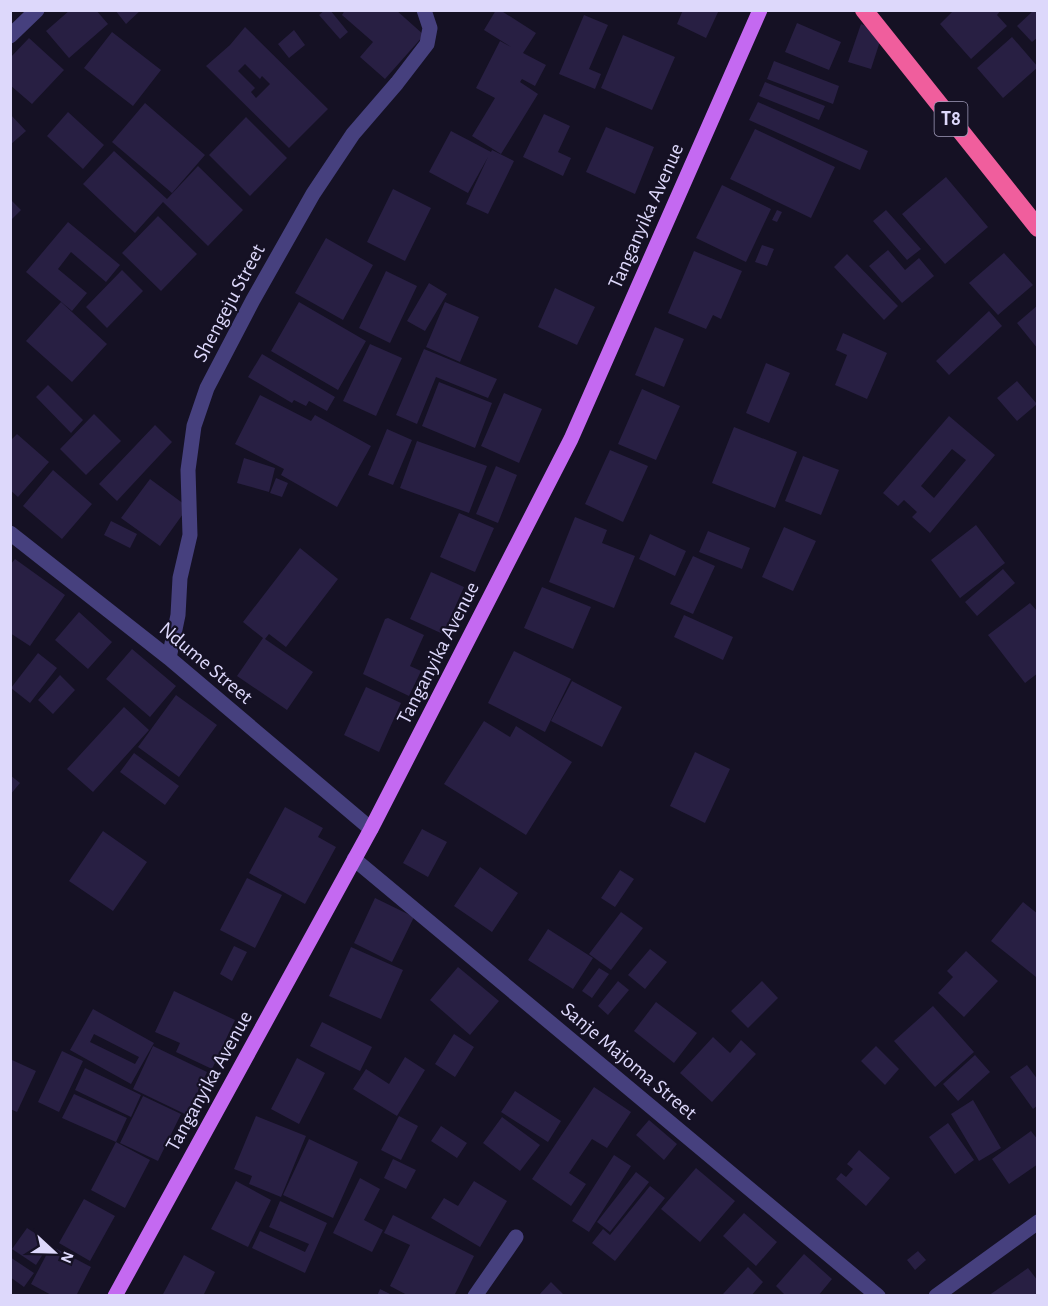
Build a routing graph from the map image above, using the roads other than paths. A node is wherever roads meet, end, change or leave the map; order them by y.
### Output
1 (424, 10) edge
2 (760, 10) edge
3 (864, 10) edge
4 (33, 12) edge
5 (10, 36) edge
6 (1038, 228) edge
7 (10, 532) edge
8 (169, 658) junction
9 (371, 829) junction
10 (354, 859) junction
11 (1038, 1222) edge
12 (516, 1237) dead end
13 (115, 1296) edge
14 (475, 1296) edge
15 (878, 1296) edge
16 (936, 1296) edge

1 - 8 street, Shengeju Street
2 - 9 main road, Tanganyika Avenue
3 - 6 highway, T8
4 - 5 street
7 - 8 street, Ndume Street
8 - 9 street, Ndume Street
9 - 10 main road, Tanganyika Avenue
10 - 13 main road, Tanganyika Avenue
10 - 15 street, Sanje Majoma Street
11 - 16 street
12 - 14 street

